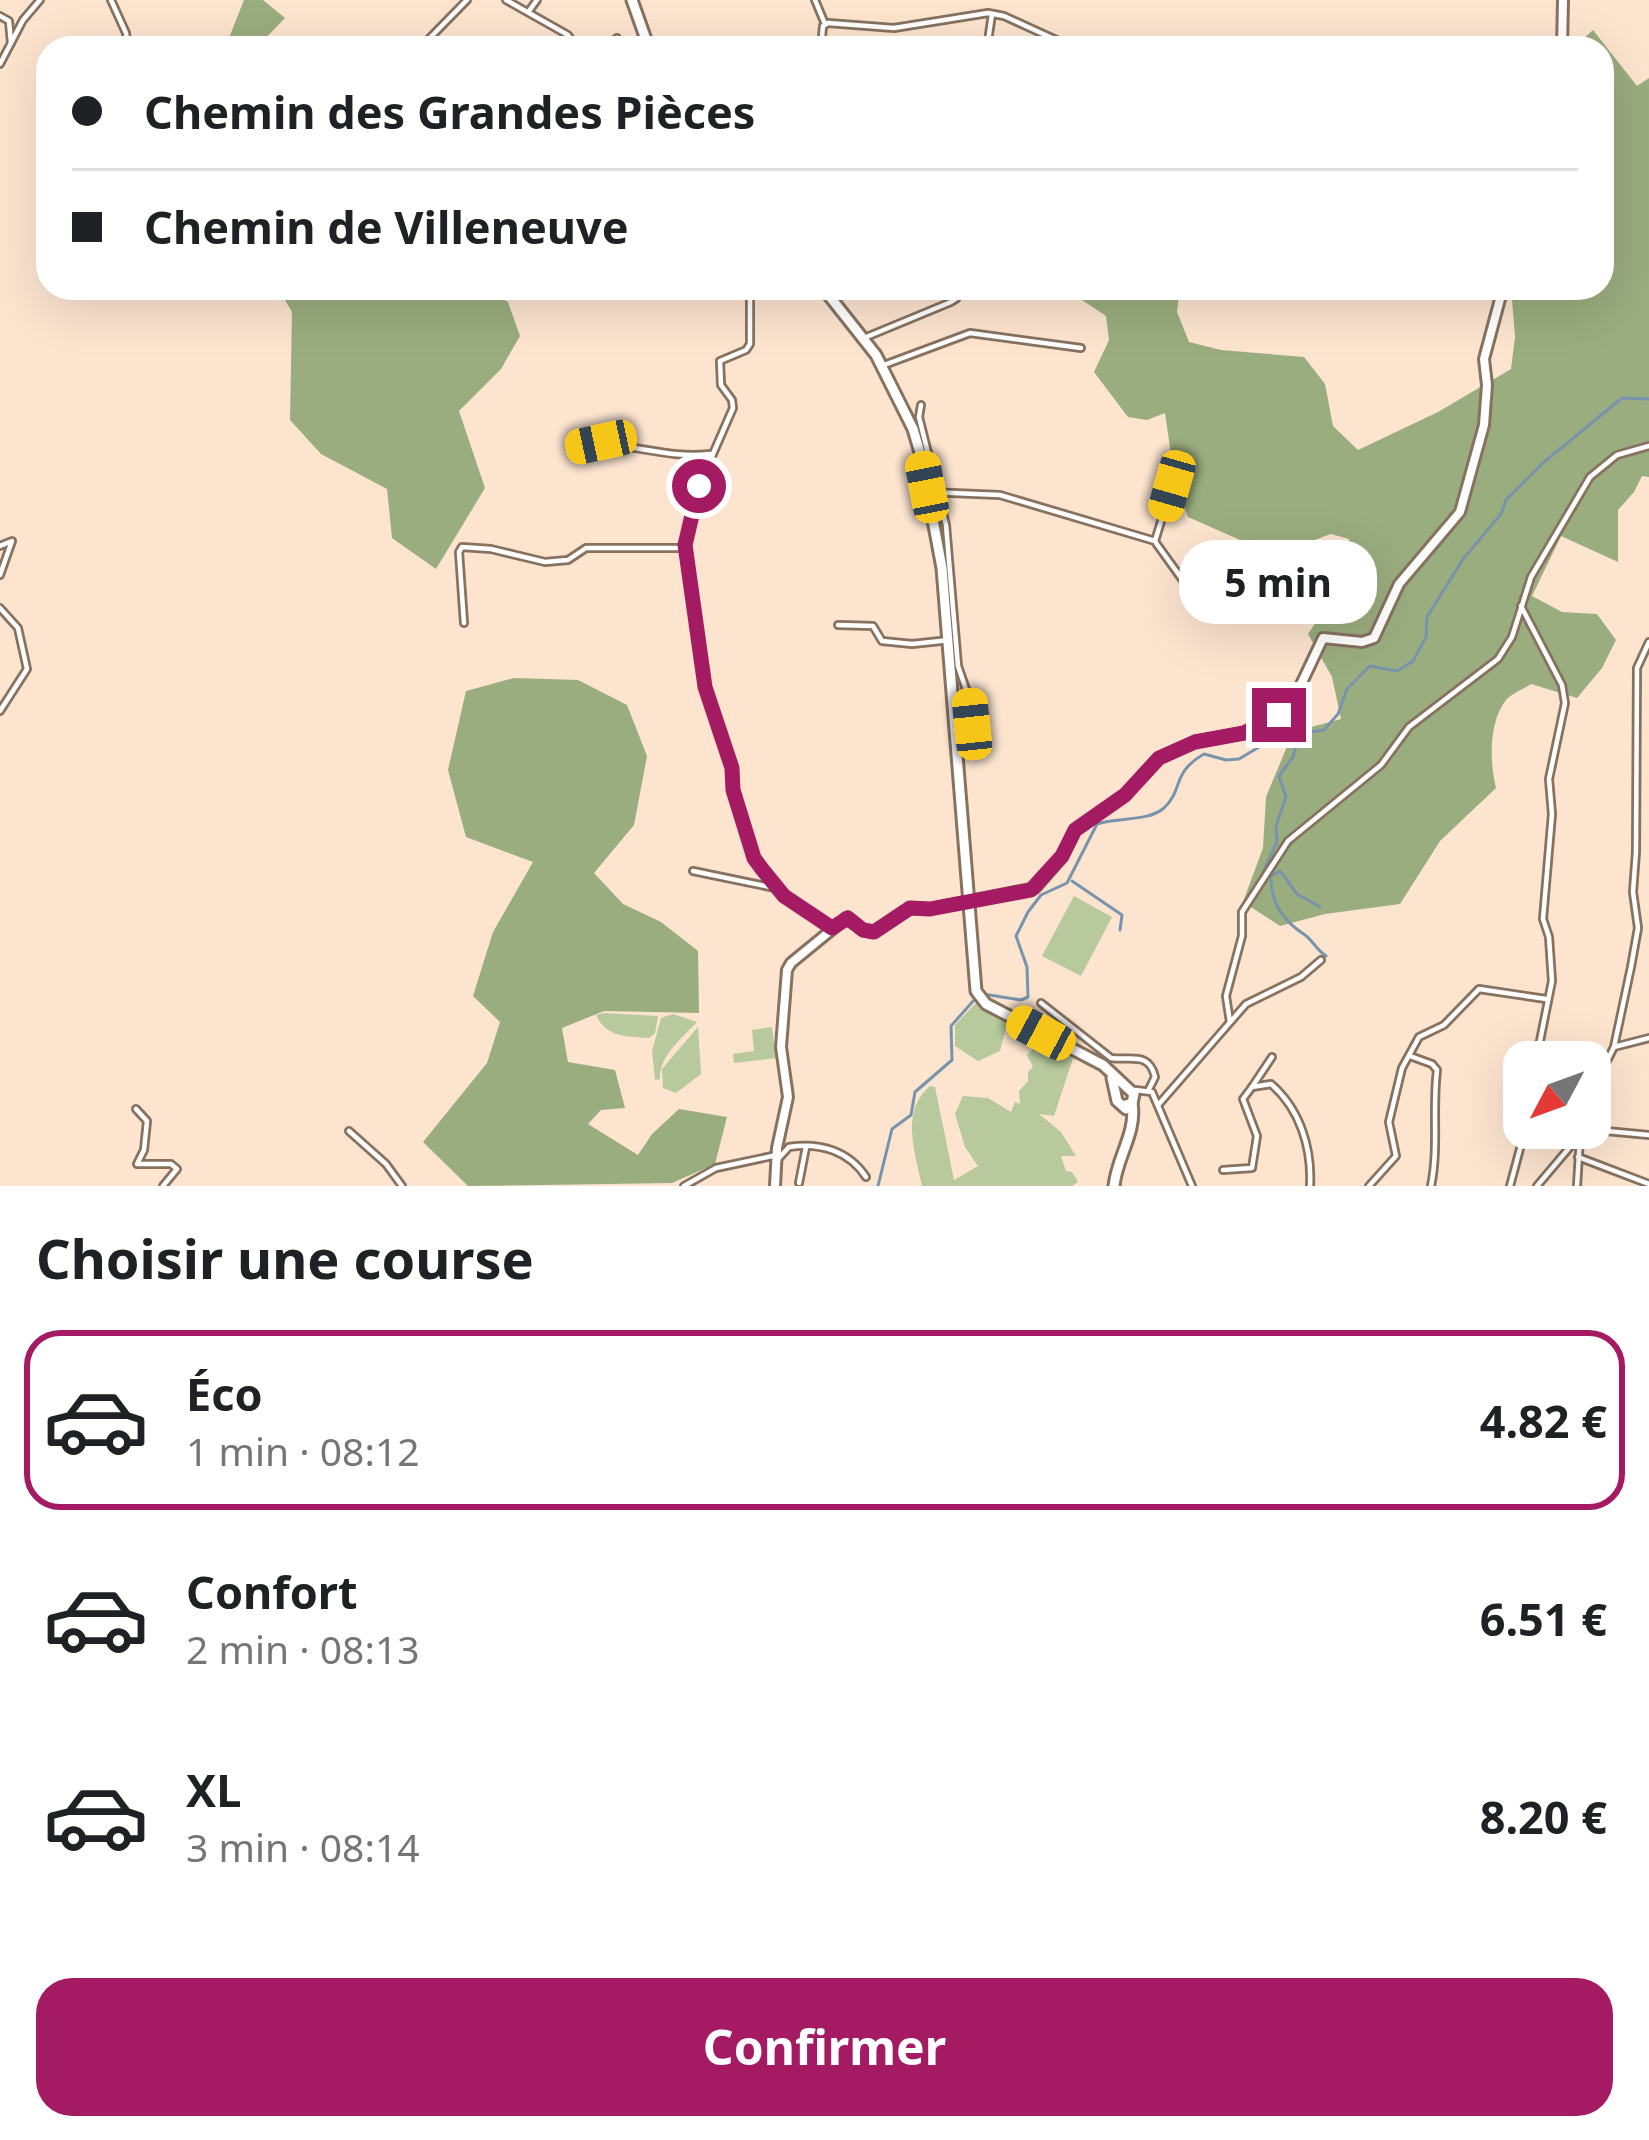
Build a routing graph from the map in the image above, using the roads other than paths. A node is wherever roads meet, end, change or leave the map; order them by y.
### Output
1 (40, 0) edge
2 (111, 0) edge
3 (467, 0) edge
4 (506, 0) edge
5 (537, 0) edge
6 (632, 0) edge
7 (815, 0) edge
8 (992, 0) edge
9 (1564, 0) edge
10 (530, 11) junction
11 (991, 14) junction
12 (0, 16) edge
13 (825, 24) junction
14 (126, 36) edge
15 (432, 36) edge
16 (568, 36) edge
17 (645, 36) edge
18 (823, 36) edge
19 (988, 36) edge
20 (1045, 36) edge
21 (1562, 36) edge
22 (11, 43) junction
23 (0, 64) edge
24 (750, 300) edge
25 (833, 300) edge
26 (954, 300) edge
27 (1499, 300) edge
28 (864, 338) junction
29 (1081, 348) dead end
30 (883, 366) junction
31 (921, 406) dead end
32 (1649, 446) edge
33 (574, 448) dead end
34 (712, 453) junction
35 (1180, 456) dead end
36 (933, 491) junction
37 (1155, 541) junction
38 (0, 546) edge
39 (686, 548) junction
40 (0, 575) edge
41 (1521, 606) junction
42 (1202, 607) dead end
43 (0, 608) edge
44 (464, 623) dead end
45 (838, 626) dead end
46 (952, 640) junction
47 (1649, 642) edge
48 (0, 711) edge
49 (975, 750) dead end
50 (1649, 768) edge
51 (1635, 773) junction
52 (1649, 848) edge
53 (1636, 852) junction
54 (693, 872) dead end
55 (779, 890) junction
56 (964, 903) junction
57 (1637, 923) junction
58 (1649, 923) edge
59 (832, 928) junction
60 (1321, 960) dead end
61 (1547, 999) junction
62 (1041, 1003) dead end
63 (1230, 1022) junction
64 (1649, 1038) edge
65 (1540, 1041) edge
66 (1614, 1047) junction
67 (1611, 1055) edge
68 (1410, 1056) junction
69 (1272, 1057) dead end
70 (1252, 1087) junction
71 (1132, 1095) junction
72 (1160, 1104) junction
73 (136, 1109) dead end
74 (350, 1131) dead end
75 (1611, 1132) edge
76 (1649, 1135) edge
77 (807, 1145) junction
78 (1520, 1149) edge
79 (1568, 1149) edge
80 (1580, 1149) edge
81 (777, 1157) junction
82 (1578, 1157) junction
83 (1223, 1170) dead end
84 (866, 1178) dead end
85 (799, 1183) dead end
86 (1649, 1184) edge
87 (163, 1186) edge
88 (402, 1186) edge
89 (684, 1186) edge
90 (776, 1186) edge
91 (1114, 1186) edge
92 (1192, 1186) edge
93 (1310, 1186) edge
94 (1369, 1186) edge
95 (1431, 1186) edge
96 (1510, 1186) edge
97 (1538, 1186) edge
98 (1577, 1186) edge

1 - 22 street
2 - 14 street
3 - 15 street
4 - 10 street
5 - 10 street
6 - 17 main road
7 - 13 street
8 - 11 street
9 - 21 street
10 - 16 street
11 - 13 street
11 - 19 street
11 - 20 street
12 - 22 street
13 - 18 street
22 - 23 street
24 - 34 street
25 - 28 main road
26 - 28 street
27 - 56 street
28 - 30 main road
29 - 30 street
30 - 36 main road
31 - 36 street
32 - 41 street
33 - 34 street
34 - 39 street
35 - 37 street
36 - 37 street
36 - 46 main road
37 - 42 street
38 - 40 street
39 - 44 street
39 - 55 street
41 - 61 street
41 - 63 street
43 - 48 street
45 - 46 street
46 - 49 street
46 - 56 main road
47 - 51 street
50 - 51 street
51 - 53 street
52 - 53 street
53 - 57 street
54 - 55 street
55 - 59 street
56 - 59 street
56 - 71 main road
57 - 58 street
57 - 66 street
59 - 81 street
60 - 63 street
61 - 65 street
61 - 68 street
62 - 71 street
63 - 72 street
64 - 66 street
66 - 67 street
68 - 94 street
68 - 95 street
69 - 70 street
70 - 83 street
70 - 93 street
71 - 72 street
71 - 91 main road
72 - 92 street
73 - 87 street
74 - 88 street
75 - 76 street
77 - 81 street
77 - 84 street
77 - 85 street
78 - 96 street
79 - 97 street
80 - 82 street
81 - 89 street
81 - 90 street
82 - 86 street
82 - 98 street

